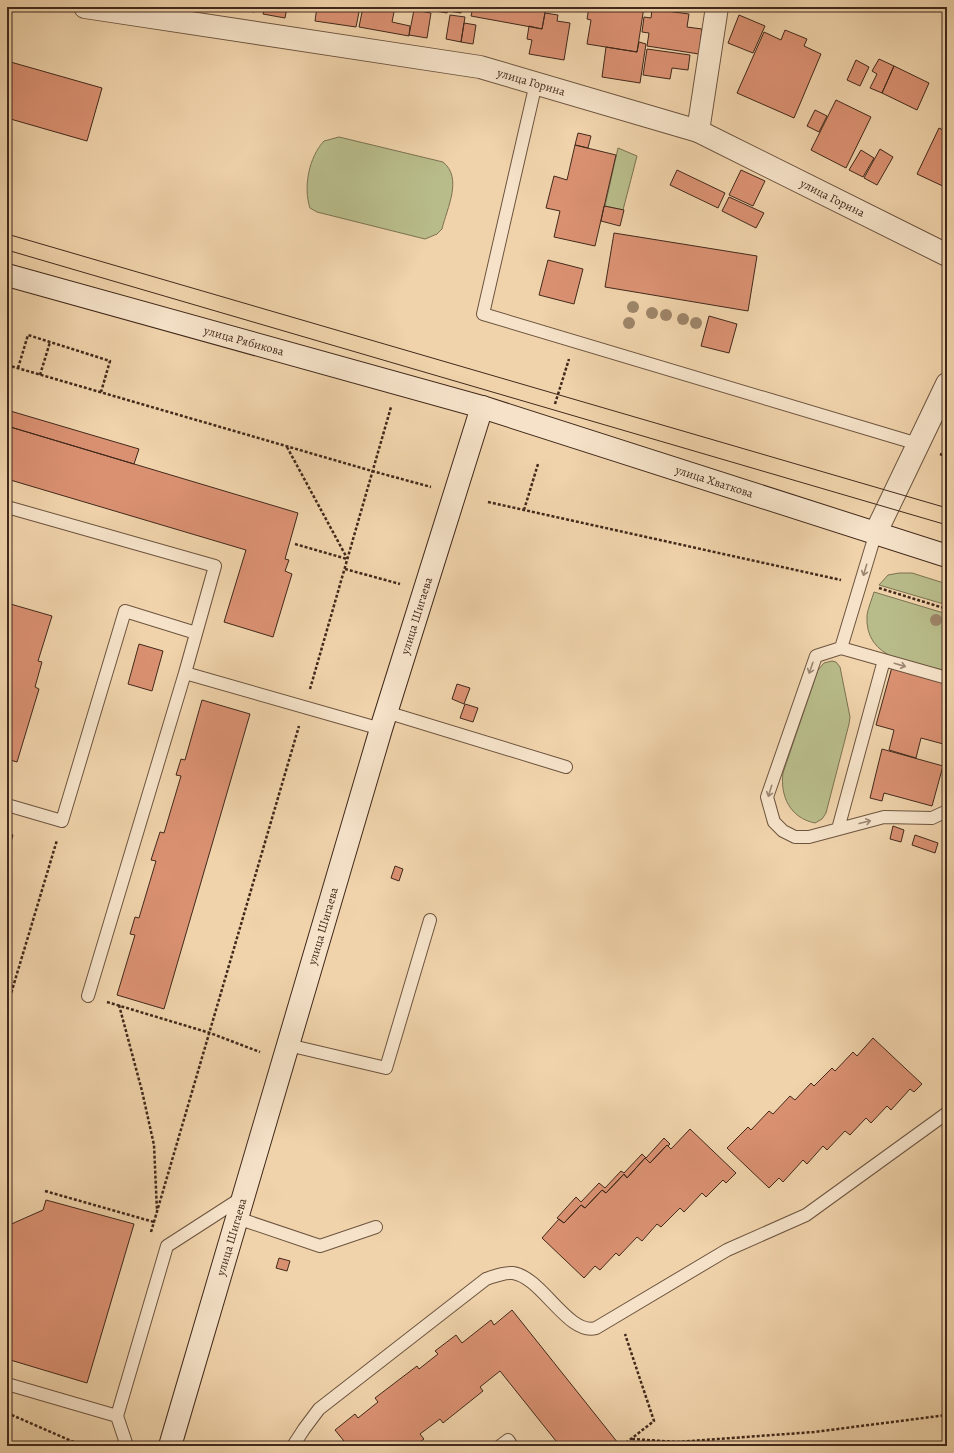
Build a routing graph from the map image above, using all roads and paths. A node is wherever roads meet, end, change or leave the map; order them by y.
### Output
1 (85, 7) edge
2 (717, 7) edge
3 (536, 83) junction
4 (698, 131) junction
5 (947, 255) edge
6 (7, 275) edge
7 (574, 341) junction
8 (50, 342) junction
9 (7, 365) edge
10 (18, 368) junction
11 (40, 374) junction
12 (398, 384) junction
13 (947, 384) edge
14 (101, 392) junction
15 (482, 407) junction
16 (554, 409) dead end
17 (918, 444) junction
18 (287, 447) junction
19 (538, 464) dead end
20 (372, 472) junction
21 (431, 487) dead end
22 (488, 502) dead end
23 (7, 507) edge
24 (524, 510) junction
25 (876, 532) junction
26 (295, 544) dead end
27 (947, 556) edge
28 (348, 559) junction
29 (344, 569) junction
30 (860, 584) junction
31 (401, 585) dead end
32 (947, 609) edge
33 (196, 632) junction
34 (840, 648) junction
35 (884, 660) junction
36 (184, 673) junction
37 (947, 678) edge
38 (305, 707) junction
39 (384, 721) junction
40 (566, 766) dead end
41 (7, 805) edge
42 (947, 811) edge
43 (62, 821) junction
44 (838, 829) junction
45 (430, 920) dead end
46 (88, 996) joint
47 (119, 1006) junction
48 (7, 1007) edge
49 (210, 1033) junction
50 (286, 1052) junction
51 (947, 1113) edge
52 (45, 1191) dead end
53 (244, 1196) junction
54 (157, 1214) dead end
55 (237, 1218) junction
56 (154, 1222) dead end
57 (376, 1227) dead end
58 (618, 1315) junction
59 (7, 1384) edge
60 (7, 1413) edge
61 (947, 1415) edge
62 (117, 1416) junction
63 (632, 1439) junction
64 (83, 1446) edge
65 (126, 1446) edge
66 (170, 1446) edge
67 (293, 1446) edge
68 (500, 1446) edge
69 (512, 1446) edge
70 (622, 1446) edge

1 - 3 street, улица Горина
2 - 4 street
3 - 4 street, улица Горина
3 - 7 lane
4 - 5 street, улица Горина
6 - 12 street, улица Рябикова
7 - 16 path
7 - 17 lane
8 - 10 path
8 - 11 path
8 - 14 path
9 - 10 path
10 - 11 path
11 - 14 path
12 - 15 street, улица Рябикова
12 - 20 path
13 - 17 street
14 - 18 path
15 - 25 street, улица Хваткова
15 - 39 street, улица Шигаева
17 - 25 street
18 - 20 path
18 - 28 path
19 - 24 path
20 - 21 path
20 - 28 path
22 - 24 path
23 - 33 lane
24 - 30 path
25 - 27 street, улица Хваткова
25 -> 30 lane
26 - 28 path
28 - 29 path
29 - 31 path
29 - 38 path
30 - 32 path
30 - 34 lane
33 - 36 lane
33 - 43 lane
34 - 35 lane
34 -> 44 lane
35 -> 37 lane
35 - 44 lane
36 - 38 lane
36 - 46 lane
38 - 39 lane
38 - 49 path
39 - 40 lane
39 - 50 street, улица Шигаева
41 - 43 lane
44 -> 42 lane
43 - 48 path
45 - 50 lane
46 - 47 path
47 - 49 path
47 - 54 path
49 - 50 path
50 - 53 street, улица Шигаева
51 - 58 lane
52 - 56 path
53 - 55 street, улица Шигаева
53 - 62 lane
55 - 57 lane
55 - 66 street, улица Шигаева
58 - 63 path
58 - 67 lane
59 - 62 lane
60 - 64 path
61 - 63 path
62 - 65 lane
63 - 70 path
68 - 69 lane

